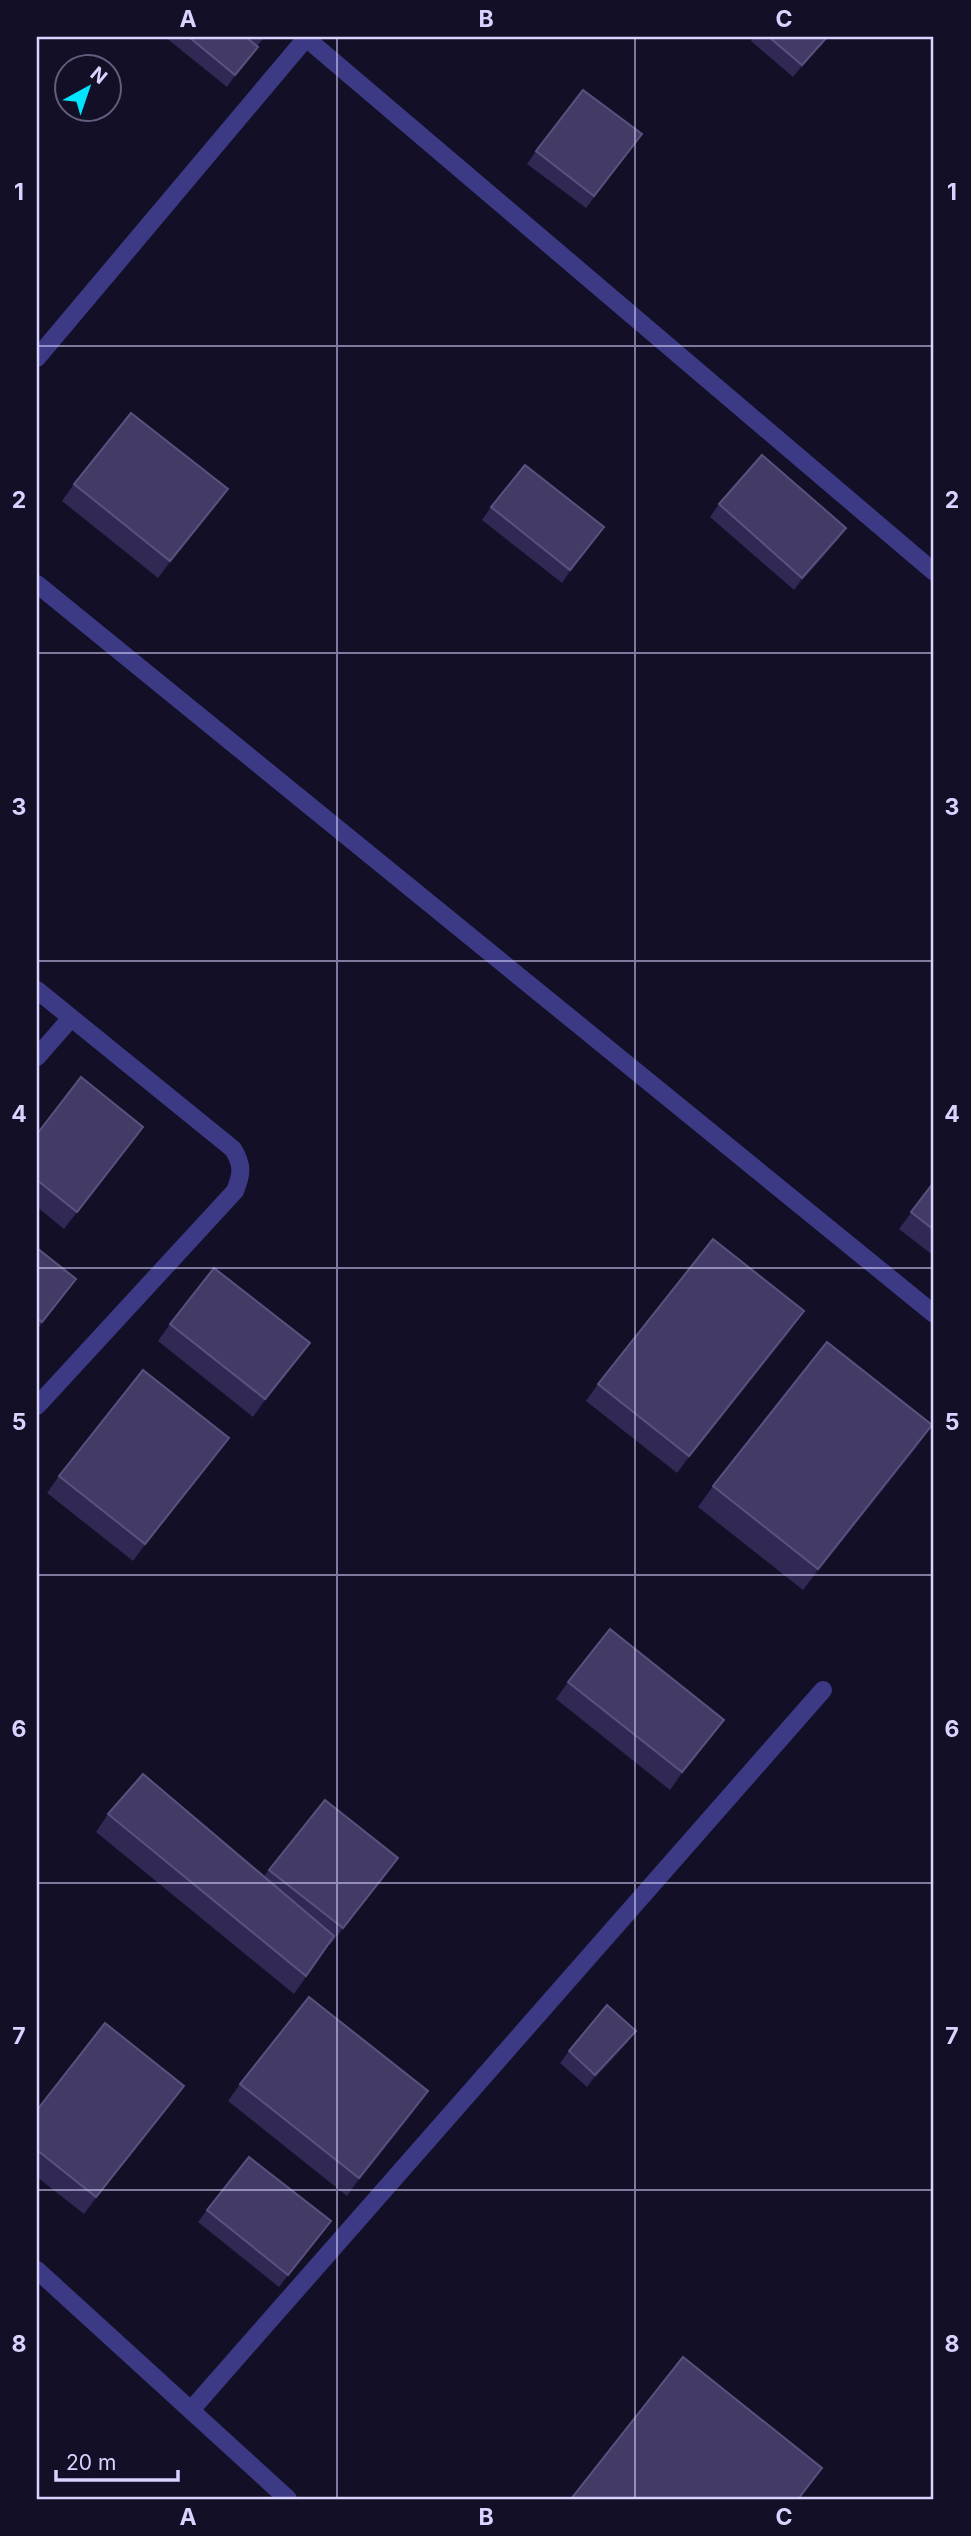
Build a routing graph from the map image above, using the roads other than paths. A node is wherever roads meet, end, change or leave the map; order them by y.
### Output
1 (306, 38) edge
2 (37, 358) edge
3 (934, 572) edge
4 (37, 584) edge
5 (37, 990) edge
6 (71, 1018) junction
7 (37, 1057) edge
8 (934, 1314) edge
9 (37, 1406) edge
10 (824, 1690) dead end
11 (37, 2270) edge
12 (191, 2410) junction
13 (288, 2499) edge

1 - 2 street
1 - 3 street
4 - 8 street
5 - 6 street
6 - 7 street
6 - 9 street
10 - 12 street
11 - 12 street
12 - 13 street

